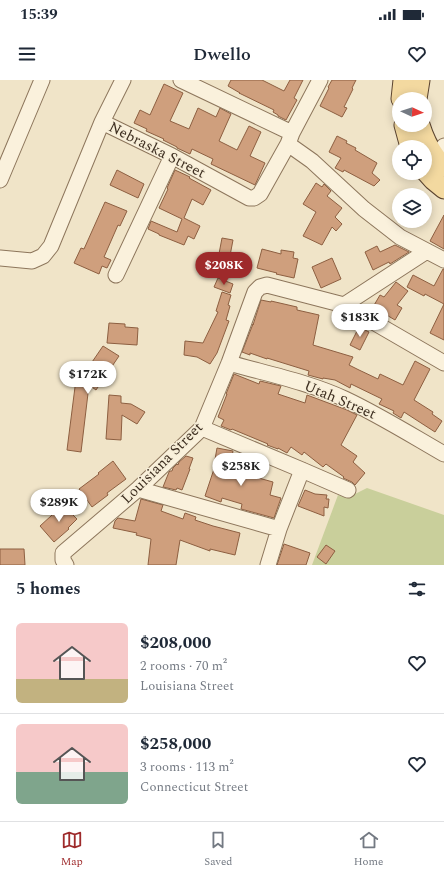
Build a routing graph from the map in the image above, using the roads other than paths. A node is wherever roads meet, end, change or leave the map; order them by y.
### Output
1 (42, 80) edge
2 (123, 80) edge
3 (181, 80) edge
4 (320, 80) edge
5 (404, 80) edge
6 (420, 80) edge
7 (402, 92) edge
8 (418, 92) edge
9 (102, 122) junction
10 (423, 132) edge
11 (290, 138) junction
12 (172, 156) junction
13 (437, 160) edge
14 (0, 180) edge
15 (444, 189) edge
16 (427, 251) junction
17 (0, 258) edge
18 (444, 260) edge
19 (116, 275) dead end
20 (344, 306) junction
21 (229, 363) junction
22 (444, 363) edge
23 (202, 428) junction
24 (444, 454) edge
25 (302, 470) junction
26 (138, 489) junction
27 (348, 490) dead end
28 (279, 529) junction
29 (65, 559) edge
30 (268, 565) edge

1 - 14 street
2 - 9 street, Nebraska Street
3 - 11 street
4 - 11 street
5 - 7 main road
6 - 8 main road
9 - 12 street, Nebraska Street
9 - 17 street
10 - 13 main road
11 - 12 street, Nebraska Street
11 - 16 street
12 - 19 street
13 - 15 main road
16 - 18 street
16 - 20 street
20 - 21 street, Louisiana Street
20 - 22 street
21 - 23 street, Louisiana Street
21 - 24 street, Utah Street
23 - 25 street
23 - 26 street, Louisiana Street
25 - 27 street
25 - 28 street
26 - 28 street
26 - 29 street, Louisiana Street
28 - 30 street

